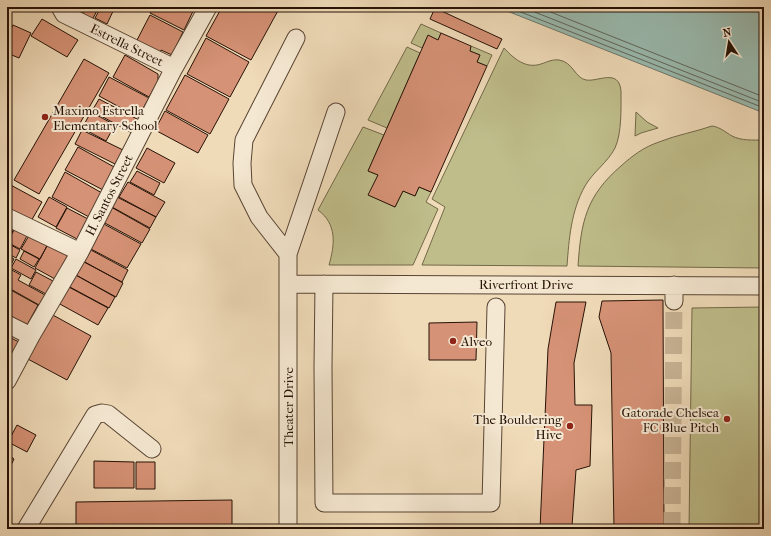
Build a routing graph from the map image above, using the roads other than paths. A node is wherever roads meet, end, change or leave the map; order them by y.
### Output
1 (208, 7) edge
2 (60, 8) edge
3 (296, 38) dead end
4 (174, 68) junction
5 (336, 112) dead end
6 (7, 217) edge
7 (80, 252) junction
8 (288, 254) junction
9 (288, 284) junction
10 (324, 284) junction
11 (764, 286) edge
12 (496, 307) dead end
13 (7, 324) edge
14 (31, 336) junction
15 (7, 381) edge
16 (152, 449) dead end
17 (26, 529) edge
18 (288, 529) edge

1 - 4 street, H. Santos Street
2 - 4 street, Estrella Street
3 - 8 street
4 - 7 street, H. Santos Street
5 - 8 street, Theater Drive
6 - 7 street
7 - 14 street, H. Santos Street
8 - 9 street, Theater Drive
9 - 10 street, Riverfront Drive
9 - 18 street, Theater Drive
10 - 11 street, Riverfront Drive
10 - 12 street
13 - 14 street
14 - 15 street, H. Santos Street
16 - 17 street

